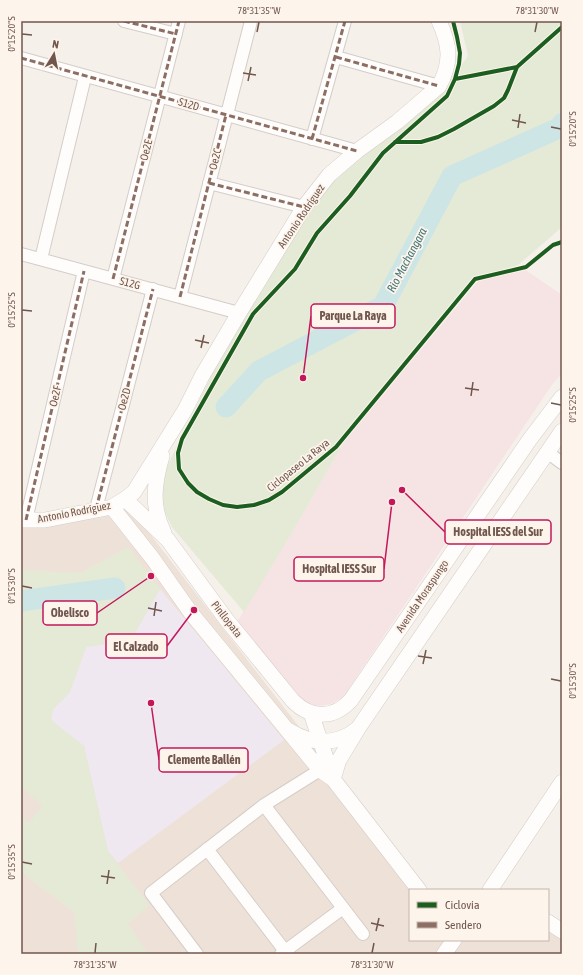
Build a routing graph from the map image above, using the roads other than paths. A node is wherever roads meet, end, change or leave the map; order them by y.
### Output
1 (124, 21) edge
2 (179, 21) edge
3 (252, 21) edge
4 (345, 21) edge
5 (439, 21) edge
6 (140, 23) edge
7 (176, 34) junction
8 (336, 57) junction
9 (21, 58) edge
10 (85, 76) junction
11 (439, 86) junction
12 (160, 96) junction
13 (226, 115) junction
14 (312, 139) junction
15 (357, 151) junction
16 (209, 183) junction
17 (304, 207) junction
18 (21, 254) edge
19 (41, 259) junction
20 (84, 271) junction
21 (113, 279) junction
22 (153, 289) junction
23 (180, 297) junction
24 (239, 312) junction
25 (562, 396) edge
26 (562, 432) edge
27 (167, 439) junction
28 (547, 452) junction
29 (562, 463) edge
30 (126, 499) junction
31 (112, 506) junction
32 (96, 510) junction
33 (24, 520) edge
34 (168, 540) junction
35 (311, 713) junction
36 (281, 724) junction
37 (359, 727) junction
38 (320, 742) junction
39 (320, 770) junction
40 (333, 779) junction
41 (562, 782) edge
42 (264, 805) junction
43 (208, 849) junction
44 (418, 889) edge
45 (493, 889) edge
46 (343, 908) junction
47 (549, 923) edge
48 (562, 931) edge
49 (363, 934) dead end
50 (453, 941) edge
51 (283, 952) edge
52 (197, 954) edge
53 (444, 954) edge

1 - 6 street
2 - 7 street, Oe2E
3 - 13 street, Oe2C
4 - 8 street
5 - 11 street, Antonio Rodríguez
6 - 7 street
7 - 12 street, Oe2E
8 - 11 street
8 - 14 street
9 - 10 street, S12D
10 - 12 street, S12D
10 - 19 street
11 - 15 street, Antonio Rodríguez
12 - 13 street, S12D
12 - 21 street, Oe2E
13 - 14 street, S12D
13 - 16 street, Oe2C
14 - 15 street, S12D
15 - 17 street, Antonio Rodríguez
16 - 17 street
16 - 23 street, Oe2C
17 - 24 street, Antonio Rodríguez
18 - 19 street, S12G
19 - 20 street, S12G
20 - 21 street, S12G
20 - 33 street, Oe2F
21 - 22 street, S12G
22 - 23 street, S12G
22 - 32 street, Oe2D
23 - 24 street, S12G
24 - 27 street, Antonio Rodríguez
25 - 35 street, Avenida Moraspungo
26 - 28 street, Avenida Moraspungo
27 - 30 street, Antonio Rodríguez
27 - 34 street, Antonio Rodríguez
28 - 29 street
28 - 37 street, Avenida Moraspungo
30 - 31 street, Antonio Rodríguez
30 - 34 street, Pinllopata
31 - 32 street, Antonio Rodríguez
31 - 36 street
32 - 33 street, Antonio Rodríguez
34 - 35 street, Pinllopata
35 - 38 street
36 - 38 street
36 - 39 street
37 - 38 street, Avenida Moraspungo
37 - 40 street, Avenida Moraspungo
38 - 40 street
39 - 40 street
39 - 42 street
40 - 44 street
41 - 45 street
42 - 43 street
42 - 46 street
43 - 51 street
43 - 52 street
46 - 49 street
46 - 51 street
47 - 48 street
50 - 53 street

